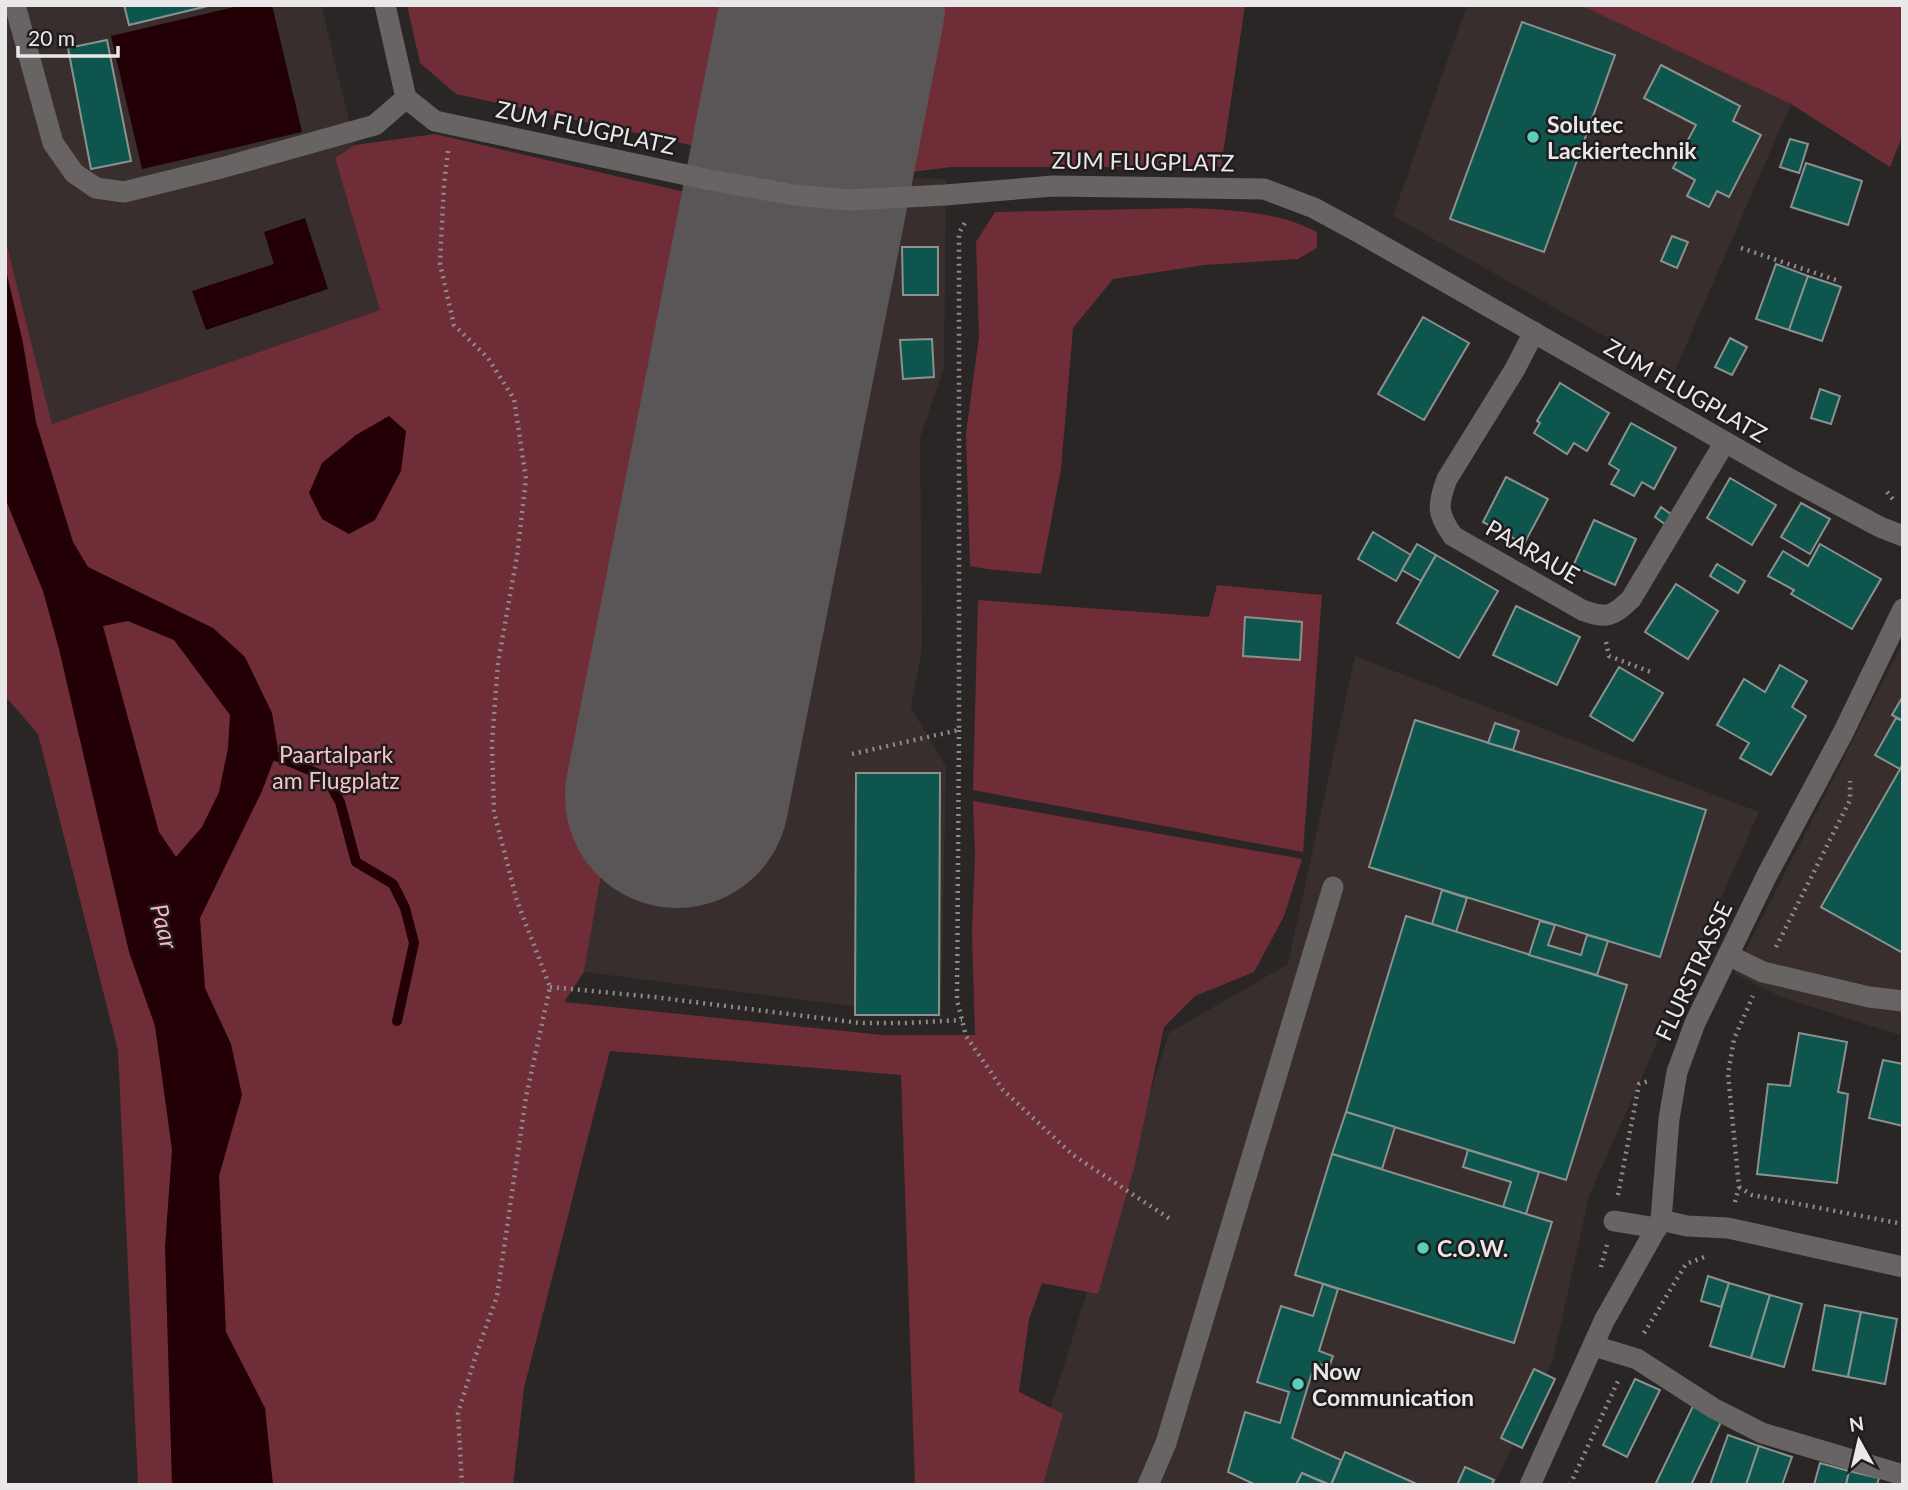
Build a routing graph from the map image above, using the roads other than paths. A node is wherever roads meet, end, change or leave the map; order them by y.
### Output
1 (15, 5) edge
2 (385, 5) edge
3 (406, 98) junction
4 (1534, 332) junction
5 (1725, 442) junction
6 (1903, 536) edge
7 (1903, 609) edge
8 (1333, 887) dead end
9 (1728, 955) junction
10 (1903, 1001) edge
11 (1614, 1221) road end
12 (1659, 1224) junction
13 (1903, 1267) edge
14 (1594, 1346) junction
15 (1903, 1475) edge
16 (1148, 1485) edge
17 (1530, 1485) edge

1 - 3 street
2 - 3 street
3 - 4 street, ZUM FLUGPLATZ
4 - 5 street, ZUM FLUGPLATZ
4 - 5 street, PAARAUE
5 - 6 street, ZUM FLUGPLATZ
7 - 9 street, FLURSTRASSE
8 - 16 street
9 - 10 street
9 - 12 street, FLURSTRASSE
11 - 12 street
12 - 13 street
12 - 14 street, FLURSTRASSE
14 - 15 street
14 - 17 street, FLURSTRASSE

